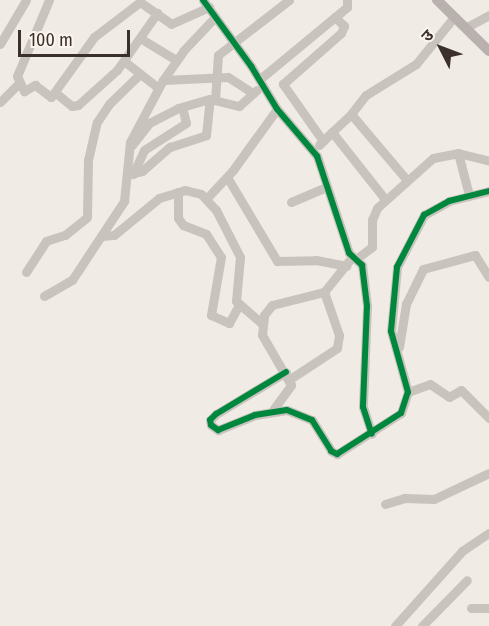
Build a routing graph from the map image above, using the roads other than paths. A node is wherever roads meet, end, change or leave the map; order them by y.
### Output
1 (26, 0) edge
2 (49, 0) edge
3 (289, 0) edge
4 (347, 0) edge
5 (437, 0) edge
6 (206, 4) edge
7 (157, 14) junction
8 (489, 15) edge
9 (215, 17) junction
10 (335, 17) junction
11 (454, 17) junction
12 (465, 27) junction
13 (140, 38) junction
14 (306, 41) junction
15 (234, 42) junction
16 (0, 44) edge
17 (489, 51) edge
18 (318, 53) junction
19 (176, 60) junction
20 (124, 61) junction
21 (140, 74) junction
22 (217, 76) junction
23 (261, 82) junction
24 (160, 83) junction
25 (18, 84) junction
26 (287, 91) junction
27 (253, 93) junction
28 (57, 94) junction
29 (213, 99) junction
30 (0, 102) edge
31 (275, 106) junction
32 (182, 107) junction
33 (351, 114) junction
34 (307, 120) junction
35 (295, 131) junction
36 (332, 132) junction
37 (322, 141) junction
38 (129, 148) junction
39 (313, 151) junction
40 (458, 153) junction
41 (489, 160) edge
42 (130, 174) junction
43 (227, 177) junction
44 (406, 179) junction
45 (327, 187) junction
46 (489, 191) edge
47 (178, 192) junction
48 (469, 195) junction
49 (207, 198) junction
50 (385, 199) junction
51 (291, 202) dead end
52 (101, 236) junction
53 (352, 261) junction
54 (26, 272) dead end
55 (489, 277) edge
56 (324, 292) junction
57 (44, 296) dead end
58 (238, 305) junction
59 (262, 324) junction
60 (399, 350) junction
61 (288, 375) junction
62 (408, 392) junction
63 (273, 410) junction
64 (489, 418) edge
65 (372, 434) junction
66 (489, 473) edge
67 (385, 504) dead end
68 (489, 533) edge
69 (467, 580) dead end
70 (471, 608) dead end
71 (489, 608) edge
72 (395, 626) edge
73 (422, 626) edge

1 - 16 street
2 - 25 street
3 - 15 street
4 - 10 street
5 - 11 main road
6 - 7 street
6 - 9 street
7 - 13 street
7 - 28 street
8 - 12 street
9 - 15 street
9 - 19 street
10 - 14 street
10 - 18 street
11 - 12 main road
11 - 33 street
12 - 17 main road
13 - 19 street
13 - 20 street
14 - 18 street
14 - 23 street
15 - 22 street
15 - 23 street
18 - 26 street
19 - 24 street
20 - 21 street
20 - 28 street
21 - 24 street
21 - 54 street
22 - 24 street
22 - 27 street
22 - 29 street
23 - 27 street
23 - 31 street
24 - 38 street
25 - 28 street
25 - 30 street
26 - 31 street
26 - 34 street
27 - 29 street
29 - 32 street
29 - 42 street
31 - 35 street
31 - 43 street
32 - 38 street
32 - 42 street
33 - 36 street
33 - 44 street
34 - 35 street
34 - 37 street
35 - 39 street
36 - 37 street
36 - 50 street
37 - 39 street
38 - 42 street
39 - 45 street
40 - 41 street
40 - 44 street
40 - 48 street
42 - 52 street
43 - 49 street
43 - 53 street
44 - 50 street
45 - 51 street
45 - 53 street
46 - 48 street
47 - 49 street
47 - 52 street
47 - 58 street
48 - 60 street
49 - 58 street
50 - 53 street
52 - 57 street
53 - 56 street
53 - 65 street
55 - 60 street
56 - 59 street
56 - 61 street
58 - 59 street
59 - 61 street
60 - 62 street
61 - 63 street
61 - 63 street
62 - 64 street
62 - 65 street
63 - 65 street
66 - 67 street
68 - 72 street
69 - 73 street
70 - 71 street

